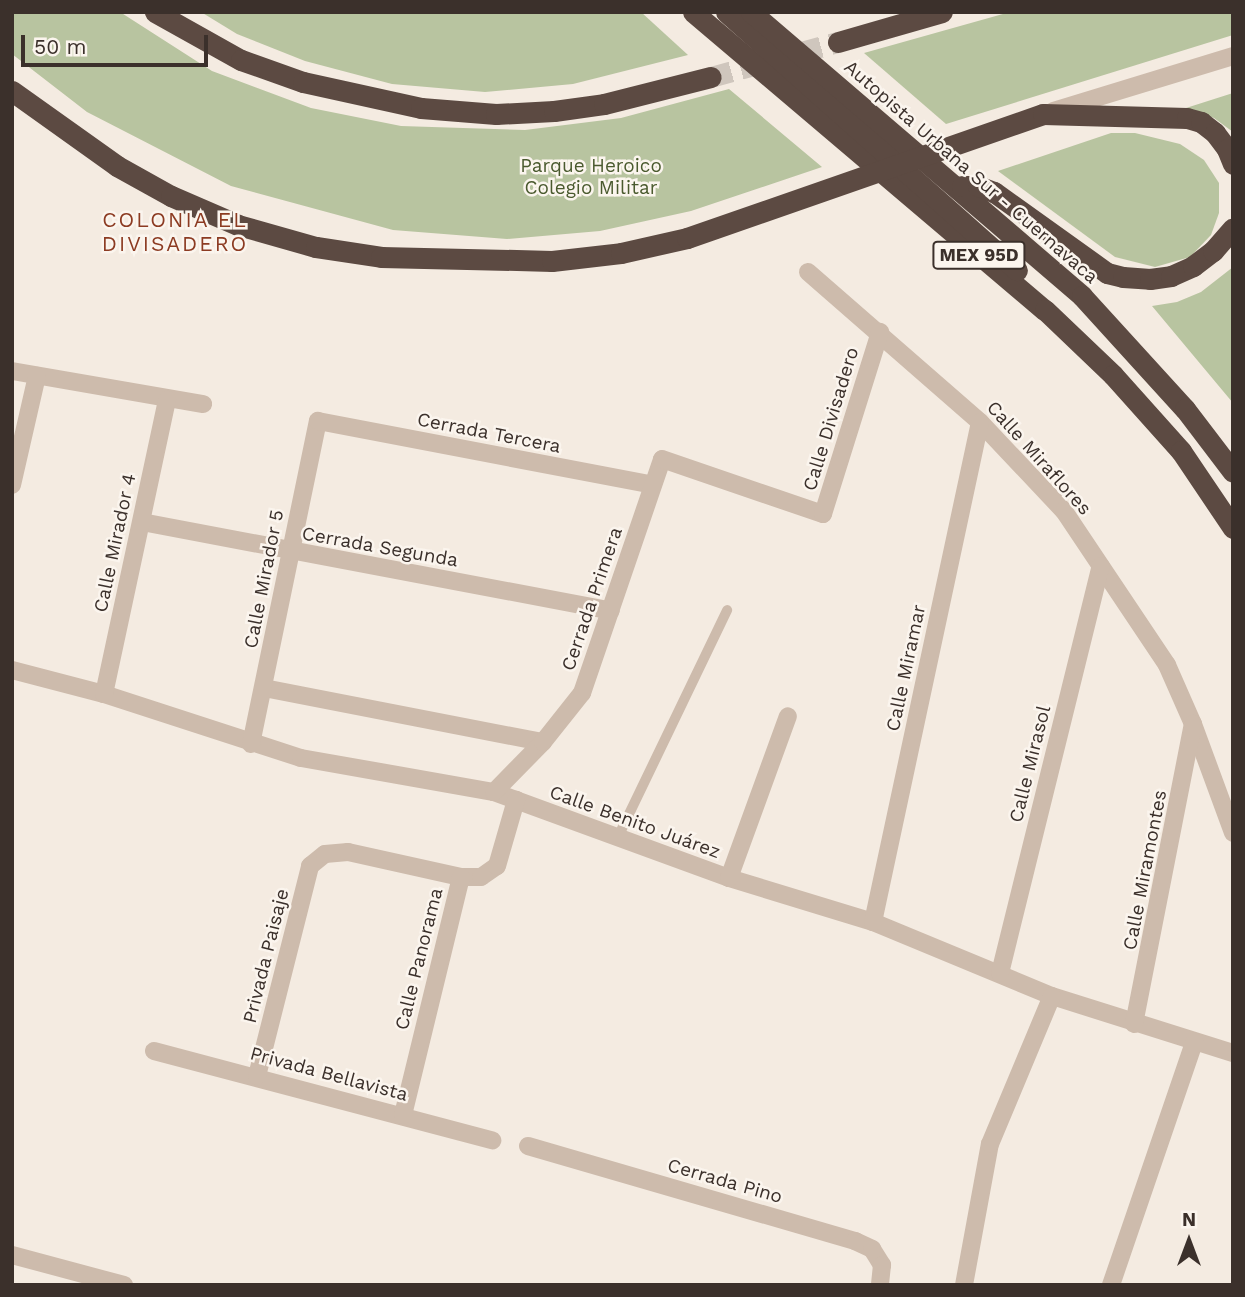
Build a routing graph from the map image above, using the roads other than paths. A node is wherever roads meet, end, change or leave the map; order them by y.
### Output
1 (155, 12) edge
2 (693, 12) edge
3 (726, 12) edge
4 (751, 12) edge
5 (762, 12) edge
6 (942, 12) edge
7 (838, 42) tunnel mouth
8 (1233, 56) edge
9 (711, 77) tunnel mouth
10 (12, 91) edge
11 (1043, 114) junction
12 (1233, 164) edge
13 (962, 186) junction
14 (1233, 228) edge
15 (808, 272) dead end
16 (880, 332) junction
17 (12, 371) edge
18 (37, 376) junction
19 (167, 400) junction
20 (203, 404) dead end
21 (318, 421) joint
22 (980, 422) junction
23 (662, 459) joint
24 (1233, 462) edge
25 (1233, 472) edge
26 (12, 485) edge
27 (652, 485) junction
28 (1233, 514) edge
29 (142, 522) junction
30 (1233, 528) edge
31 (290, 552) junction
32 (1101, 566) junction
33 (727, 610) dead end
34 (611, 611) junction
35 (12, 670) edge
36 (264, 688) junction
37 (104, 694) junction
38 (788, 716) dead end
39 (1194, 724) junction
40 (543, 742) junction
41 (251, 744) junction
42 (494, 792) junction
43 (516, 800) junction
44 (1233, 833) edge
45 (617, 839) junction
46 (461, 877) junction
47 (729, 878) junction
48 (873, 922) junction
49 (1000, 973) junction
50 (1052, 996) junction
51 (1134, 1024) junction
52 (1194, 1042) junction
53 (154, 1051) dead end
54 (1233, 1053) edge
55 (257, 1076) junction
56 (403, 1115) junction
57 (492, 1140) dead end
58 (528, 1146) dead end
59 (12, 1255) edge
60 (124, 1285) edge
61 (880, 1285) edge
62 (964, 1285) edge
63 (1111, 1285) edge

1 - 9 highway
2 - 30 highway, MEX 95D
3 - 28 highway, Autopista Urbana Sur - Cuernavaca
4 - 25 highway, Autopista Urbana Sur - Cuernavaca
5 - 13 highway, MEX 95D
6 - 7 highway
8 - 11 street
10 - 11 highway
11 - 12 highway
13 - 14 highway
13 - 24 highway, MEX 95D
15 - 16 street, Calle Miraflores
16 - 22 street, Calle Miraflores
16 - 23 street, Calle Divisadero
17 - 18 street
18 - 19 street
18 - 26 street
19 - 20 street
19 - 29 street, Calle Mirador 4
21 - 27 street, Cerrada Tercera
21 - 31 street, Calle Mirador 5
22 - 32 street, Calle Miraflores
22 - 48 street, Calle Miramar
23 - 27 street, Cerrada Primera
27 - 34 street, Cerrada Primera
29 - 31 street, Cerrada Segunda
29 - 37 street, Calle Mirador 4
31 - 34 street, Cerrada Segunda
31 - 36 street, Calle Mirador 5
32 - 39 street, Calle Miraflores
32 - 49 street, Calle Mirasol
33 - 45 lane
34 - 40 street, Cerrada Primera
35 - 37 street, Calle Benito Juárez
36 - 40 street
36 - 41 street, Calle Mirador 5
37 - 41 street, Calle Benito Juárez
38 - 47 street
39 - 44 street, Calle Miraflores
39 - 51 street, Calle Miramontes
40 - 42 street, Cerrada Primera
41 - 42 street, Calle Benito Juárez
42 - 43 street, Calle Benito Juárez
43 - 45 street, Calle Benito Juárez
43 - 46 street, Calle Panorama
45 - 47 street, Calle Benito Juárez
46 - 55 street, Privada Paisaje
46 - 56 street, Calle Panorama
47 - 48 street, Calle Benito Juárez
48 - 49 street, Calle Benito Juárez
49 - 50 street, Calle Benito Juárez
50 - 51 street, Calle Benito Juárez
50 - 62 street
51 - 52 street, Calle Benito Juárez
52 - 54 street, Calle Benito Juárez
52 - 63 street
53 - 55 street, Privada Bellavista
55 - 56 street, Privada Bellavista
56 - 57 street, Privada Bellavista
58 - 61 street, Cerrada Pino
59 - 60 street

